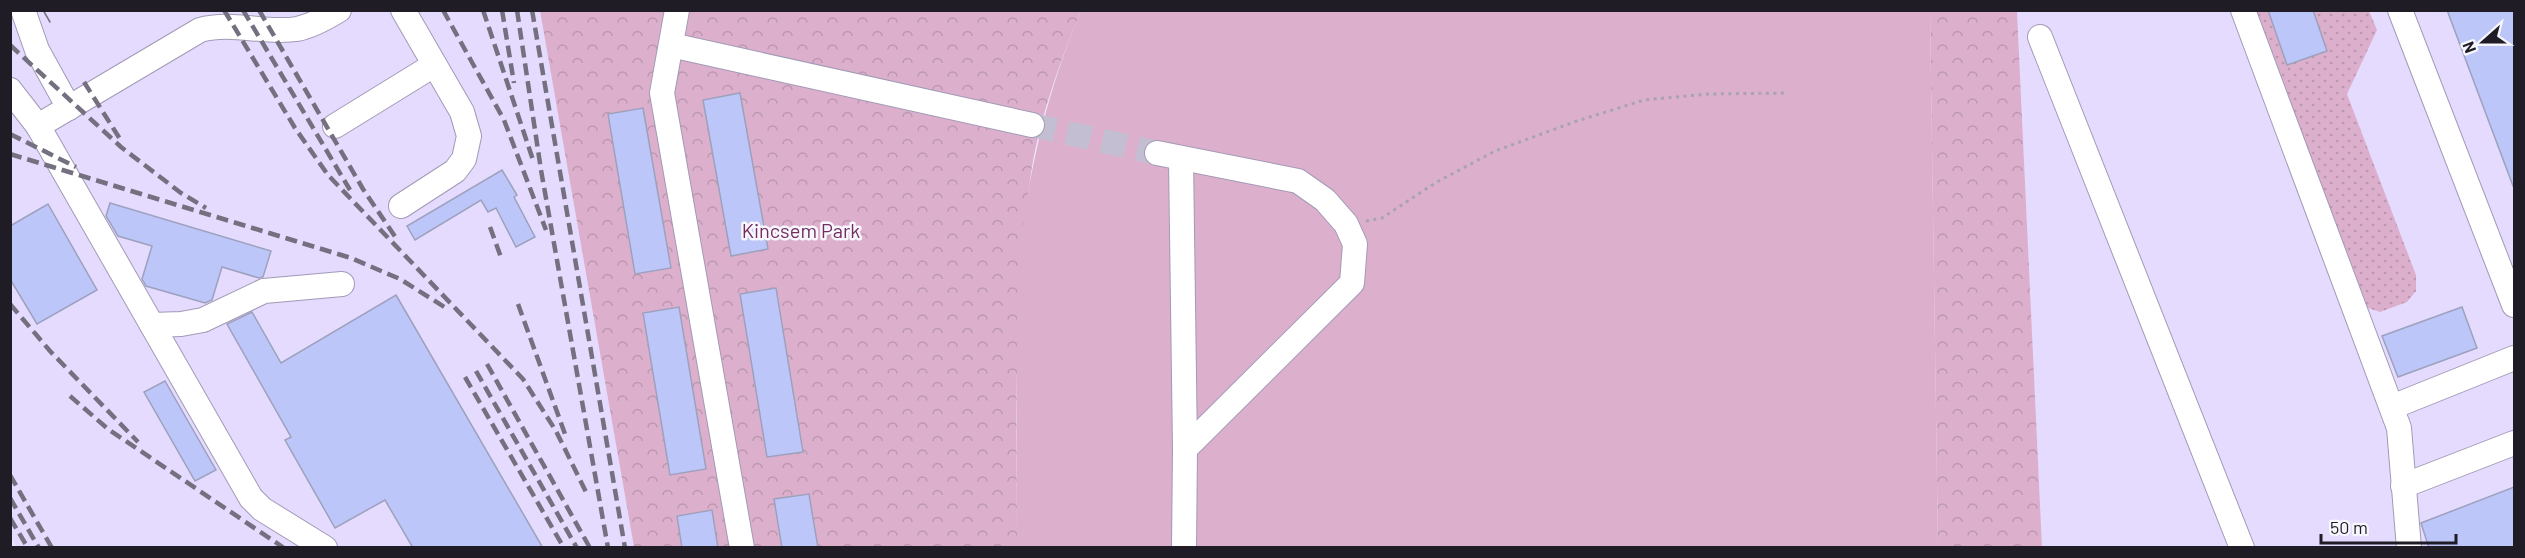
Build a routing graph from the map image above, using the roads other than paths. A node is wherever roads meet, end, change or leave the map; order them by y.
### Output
1 (22, 10) edge
2 (339, 10) edge
3 (403, 10) edge
4 (677, 10) edge
5 (2243, 10) edge
6 (2400, 10) edge
7 (2040, 37) dead end
8 (671, 45) junction
9 (434, 65) junction
10 (10, 90) edge
11 (69, 108) junction
12 (38, 126) junction
13 (335, 126) dead end
14 (1032, 126) tunnel mouth
15 (1157, 153) tunnel mouth
16 (1181, 158) junction
17 (401, 206) dead end
18 (342, 284) dead end
19 (2514, 305) edge
20 (152, 325) junction
21 (2514, 358) edge
22 (2392, 407) junction
23 (2514, 443) edge
24 (1185, 449) junction
25 (2403, 486) junction
26 (325, 548) edge
27 (742, 548) edge
28 (1184, 548) edge
29 (2242, 548) edge
30 (2409, 548) edge

1 - 11 lane
2 - 11 lane
3 - 9 lane
4 - 8 lane
5 - 22 lane
6 - 19 lane
7 - 29 lane
8 - 14 lane
8 - 27 lane
9 - 13 lane
9 - 17 lane
10 - 12 lane
11 - 12 lane
12 - 20 lane
15 - 16 lane
16 - 24 lane
16 - 24 lane
18 - 20 lane
20 - 26 lane
21 - 22 lane
22 - 25 lane
23 - 25 lane
24 - 28 lane
25 - 30 lane

